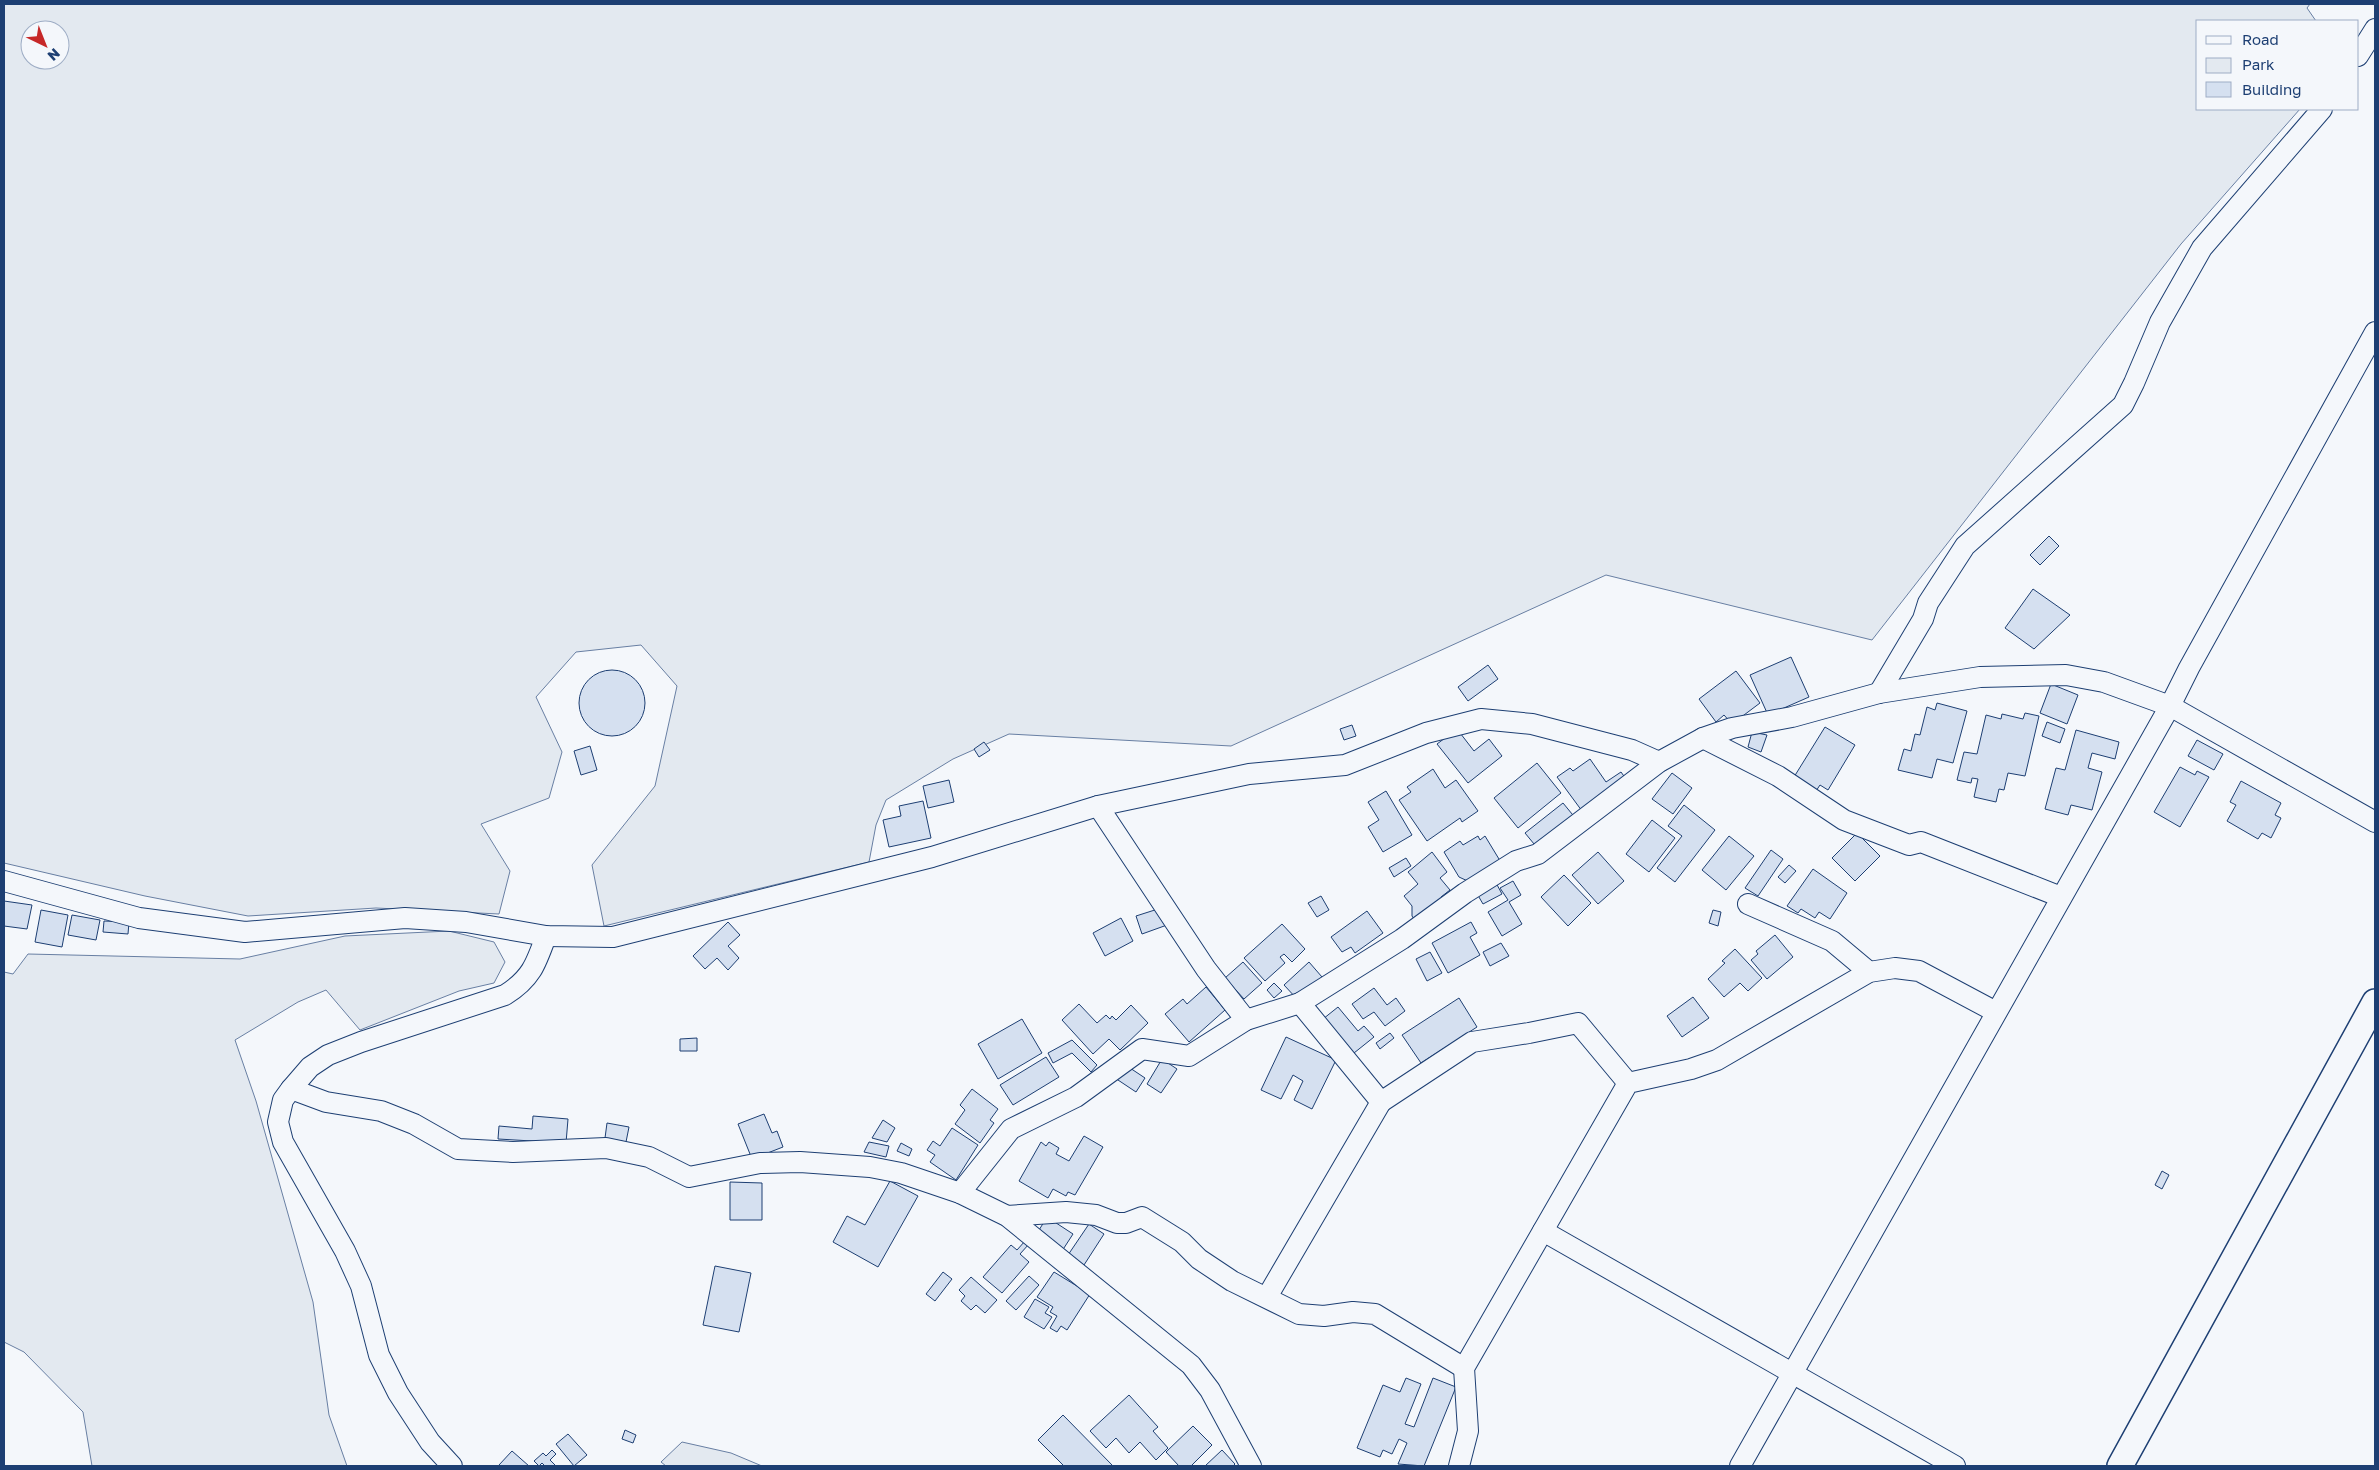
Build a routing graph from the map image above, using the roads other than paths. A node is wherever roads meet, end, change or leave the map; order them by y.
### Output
1 (2375, 29) edge
2 (2359, 54) edge
3 (2321, 110) edge
4 (2375, 332) edge
5 (1879, 693) junction
6 (2170, 706) junction
7 (1703, 738) junction
8 (1659, 762) junction
9 (1098, 806) junction
10 (2375, 822) edge
11 (4, 881) edge
12 (2061, 898) junction
13 (1748, 904) dead end
14 (546, 936) junction
15 (1869, 972) junction
16 (2375, 1002) edge
17 (1300, 1003) junction
18 (1996, 1012) junction
19 (1246, 1020) junction
20 (1628, 1083) junction
21 (291, 1089) junction
22 (1381, 1102) junction
23 (960, 1193) junction
24 (1007, 1216) junction
25 (1543, 1231) junction
26 (1267, 1296) junction
27 (1464, 1368) junction
28 (1793, 1373) junction
29 (452, 1466) edge
30 (1251, 1466) edge
31 (1459, 1466) edge
32 (1740, 1466) edge
33 (1955, 1466) edge
34 (2120, 1466) edge

1 - 2 street
3 - 5 street
4 - 6 street
5 - 6 street
5 - 7 street
6 - 10 street
6 - 12 street
7 - 8 street
7 - 12 street
8 - 9 street
8 - 17 street
9 - 14 street
9 - 19 street
11 - 14 street
12 - 18 street
13 - 15 street
14 - 21 street
15 - 18 street
15 - 20 street
16 - 34 street
17 - 19 street
17 - 22 street
18 - 28 street
19 - 23 street
20 - 22 street
20 - 25 street
21 - 23 street
21 - 29 street
22 - 26 street
23 - 24 street
24 - 26 street
24 - 30 street
25 - 27 street
25 - 28 street
26 - 27 street
27 - 31 street
28 - 32 street
28 - 33 street

